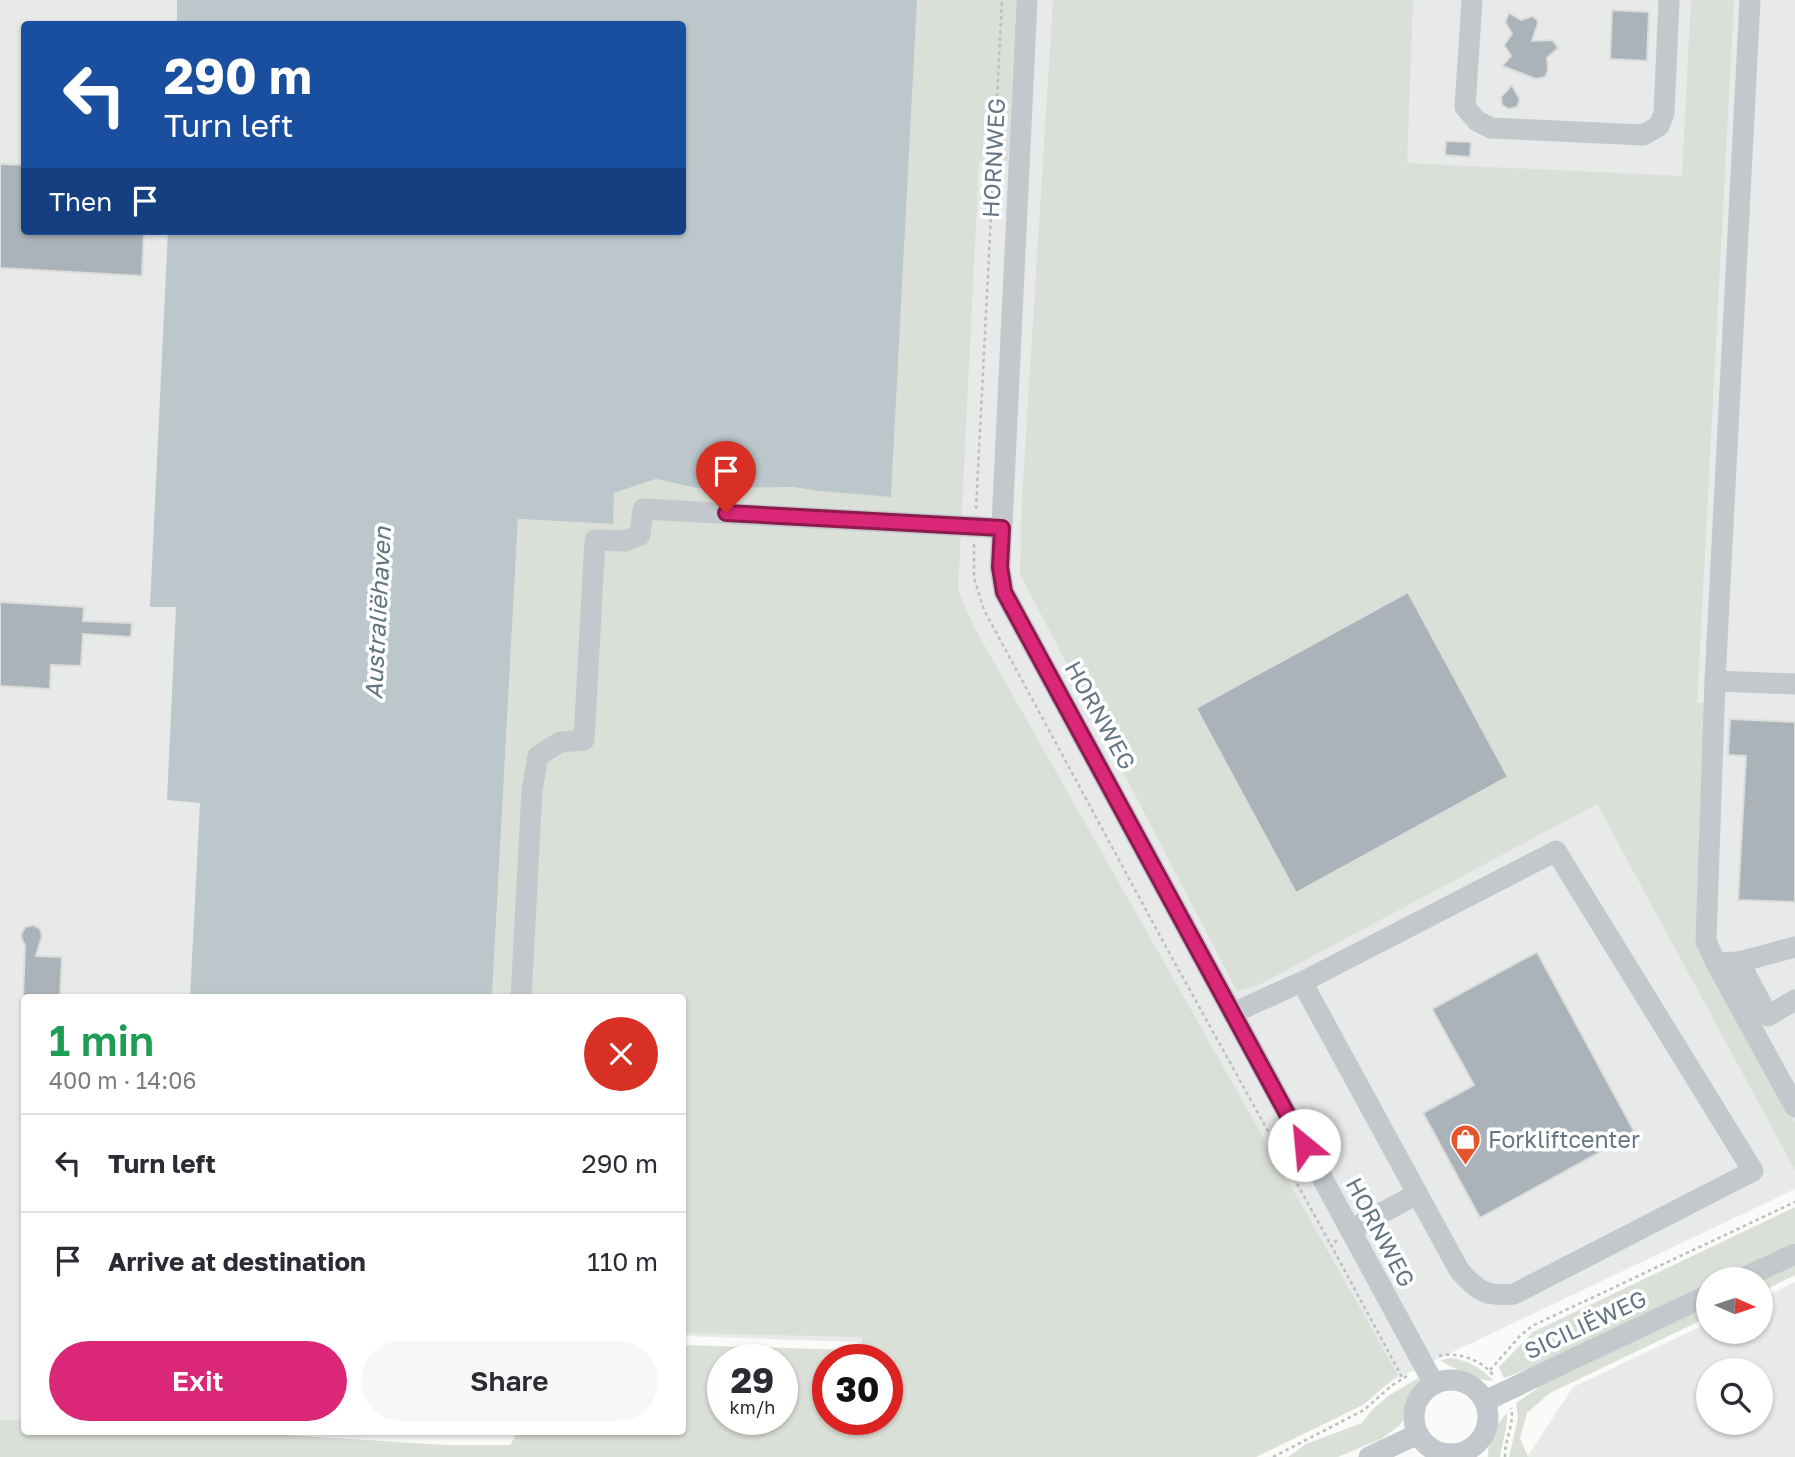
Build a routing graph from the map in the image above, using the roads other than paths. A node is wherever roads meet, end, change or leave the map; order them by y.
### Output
1 (1027, 0) edge
2 (1472, 0) edge
3 (1669, 0) edge
4 (1750, 0) edge
5 (1002, 528) junction
6 (1715, 681) junction
7 (1795, 684) edge
8 (1795, 947) edge
9 (1739, 962) junction
10 (1716, 963) junction
11 (1302, 982) junction
12 (521, 994) edge
13 (1795, 1000) edge
14 (1233, 1013) junction
15 (1795, 1107) edge
16 (1417, 1194) junction
17 (1350, 1230) junction
18 (1795, 1254) edge
19 (1767, 1267) edge
20 (1696, 1301) edge
21 (1429, 1375) junction
22 (1485, 1401) junction
23 (1418, 1434) junction
24 (1470, 1454) edge
25 (1369, 1457) edge

1 - 5 street, HORNWEG
2 - 3 street
4 - 6 street
5 - 12 street
5 - 14 street, HORNWEG
6 - 7 street
6 - 10 street
8 - 9 street
9 - 10 street
9 - 13 street
10 - 15 street
11 - 14 street
11 - 16 street
11 - 16 street
14 - 17 street, HORNWEG
16 - 17 street
17 - 21 street, HORNWEG
18 - 19 street
20 - 22 street, SICILIËWEG
21 - 22 street
21 - 23 street
22 - 24 street
23 - 24 street
23 - 25 street

